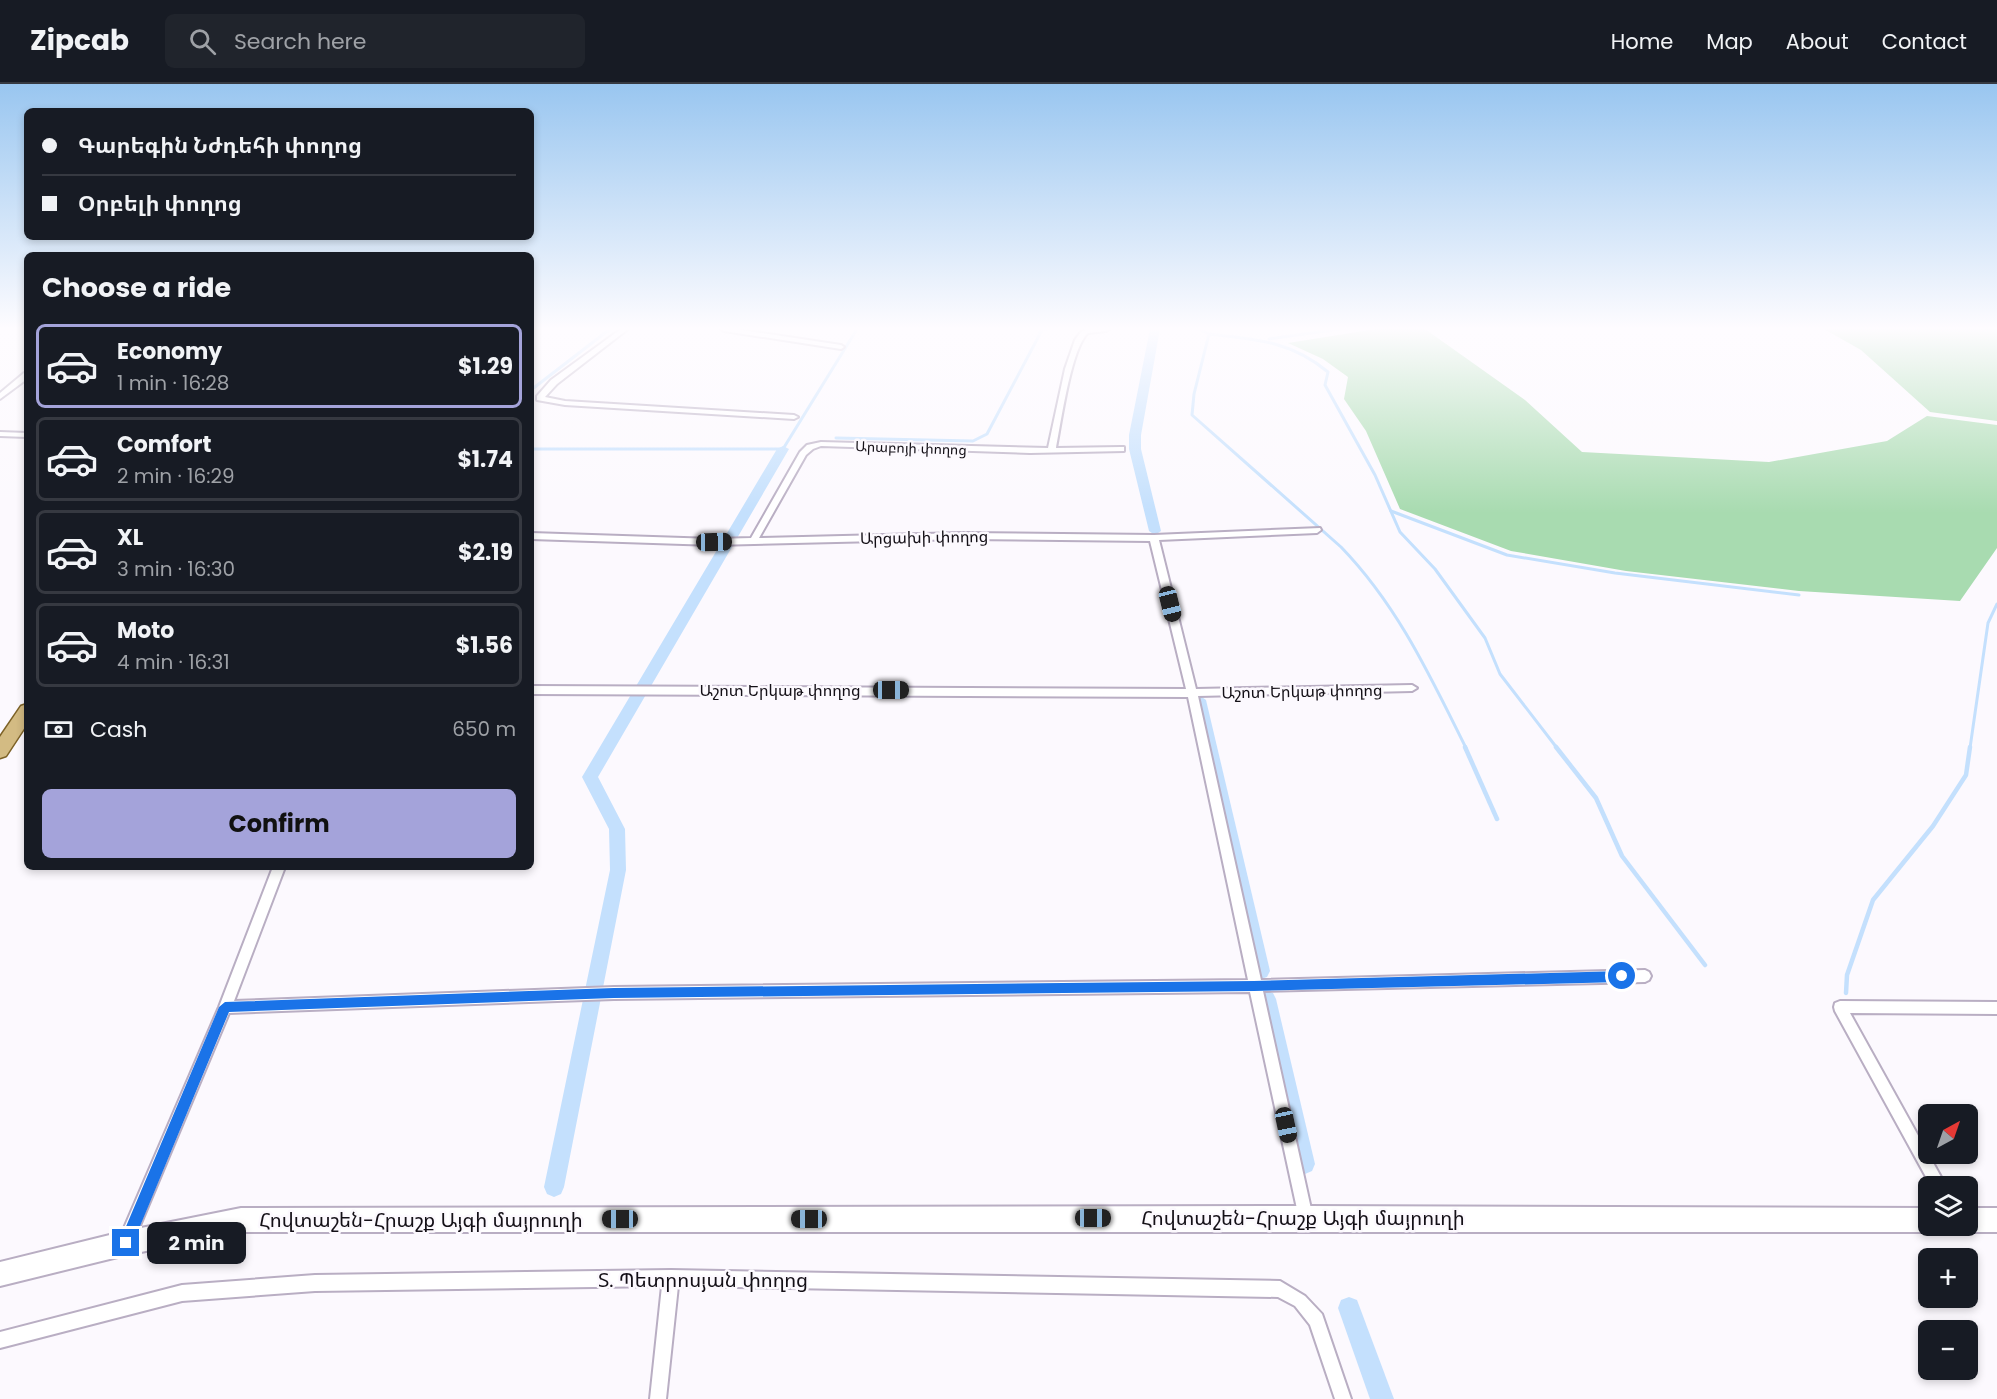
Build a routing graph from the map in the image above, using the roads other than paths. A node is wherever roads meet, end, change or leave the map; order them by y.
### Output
1 (547, 390) edge
2 (1065, 390) edge
3 (794, 417) dead end
4 (0, 434) edge
5 (24, 435) edge
6 (1121, 449) dead end
7 (1051, 451) junction
8 (1317, 530) dead end
9 (534, 536) edge
10 (1154, 538) junction
11 (754, 540) junction
12 (1412, 688) dead end
13 (534, 690) edge
14 (1192, 693) junction
15 (24, 715) edge
16 (0, 751) edge
17 (278, 870) edge
18 (1645, 976) dead end
19 (1254, 986) junction
20 (225, 1007) junction
21 (1997, 1008) edge
22 (1933, 1176) edge
23 (1306, 1218) junction
24 (1918, 1220) edge
25 (1978, 1220) edge
26 (1997, 1220) edge
27 (126, 1243) junction
28 (0, 1274) edge
29 (670, 1278) junction
30 (0, 1340) edge
31 (658, 1399) edge
32 (1343, 1399) edge

1 - 3 street
2 - 7 street
4 - 5 street
6 - 7 street, Արաբոյի փողոց
7 - 11 street, Արաբոյի փողոց
8 - 10 street, Արցախի փողոց
9 - 11 street, Արցախի փողոց
10 - 11 street, Արցախի փողոց
10 - 14 street
12 - 14 street, Աշոտ Երկաթ փողոց
13 - 14 street, Աշոտ Երկաթ փողոց
14 - 19 street
15 - 16 main road
17 - 20 street
18 - 19 street
19 - 20 street
19 - 23 street
20 - 27 street
21 - 22 street
23 - 24 street, Հովտաշեն-Հրաշք Այգի մայրուղի
23 - 27 street, Հովտաշեն-Հրաշք Այգի մայրուղի
25 - 26 street
27 - 28 street, Հովտաշեն-Հրաշք Այգի մայրուղի
29 - 30 street, Տ. Պետրոսյան փողոց
29 - 31 street
29 - 32 street, Տ. Պետրոսյան փողոց

